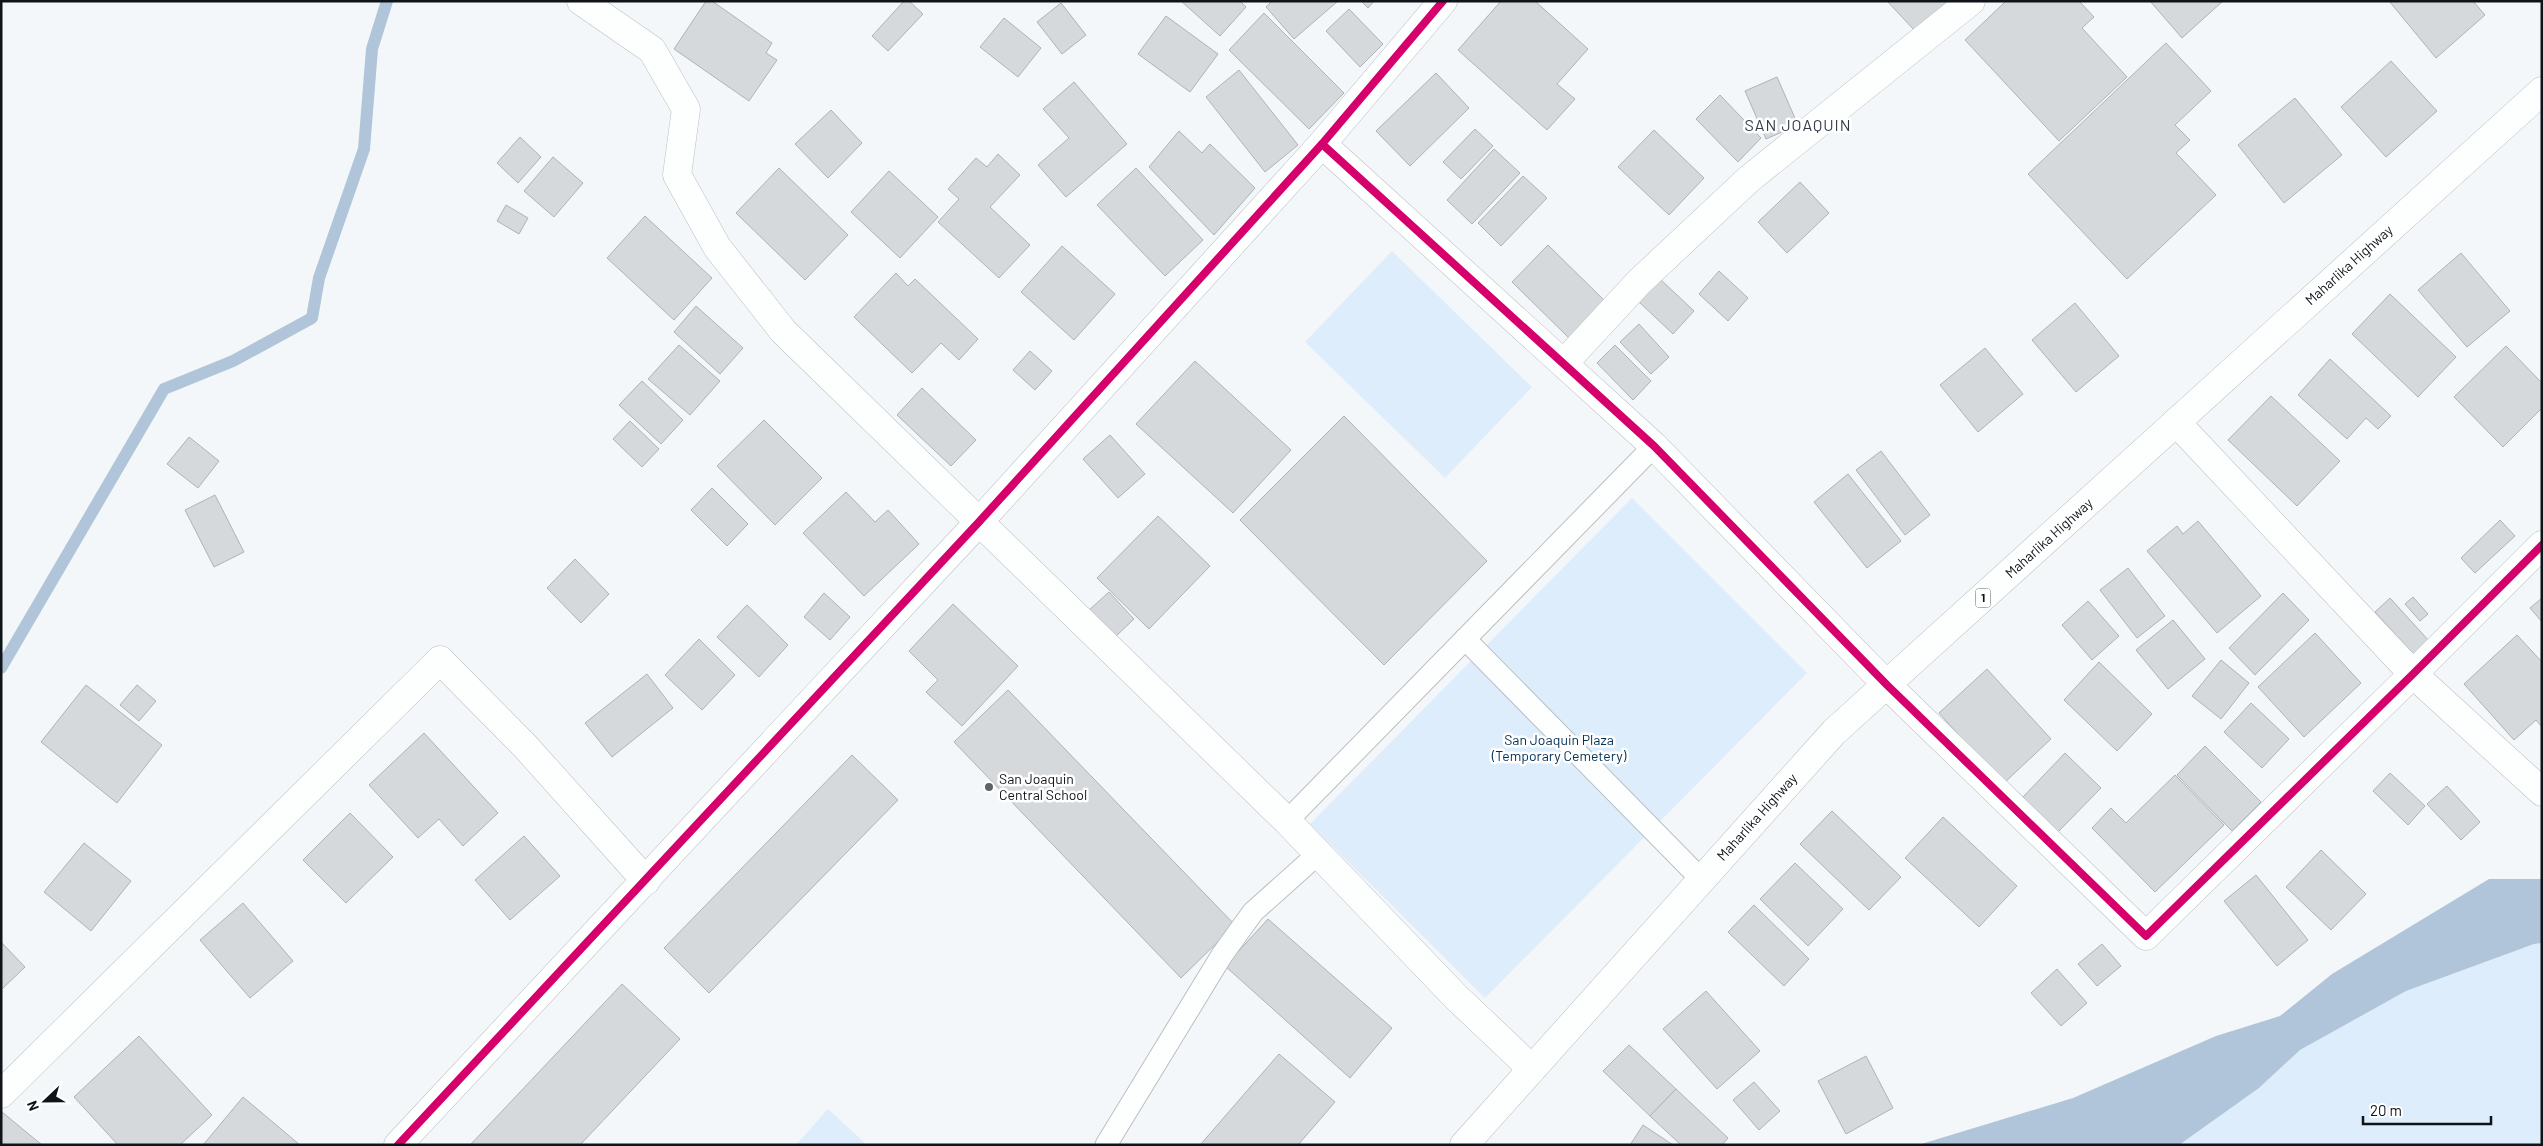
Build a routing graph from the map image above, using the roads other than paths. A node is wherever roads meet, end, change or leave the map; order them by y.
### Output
1 (582, 1) edge
2 (1443, 1) edge
3 (1971, 1) edge
4 (2542, 92) edge
5 (1322, 144) junction
6 (1564, 363) junction
7 (2176, 422) junction
8 (1654, 446) junction
9 (978, 523) junction
10 (2542, 545) edge
11 (1465, 639) junction
12 (2413, 674) junction
13 (1887, 685) junction
14 (2542, 792) edge
15 (1287, 821) junction
16 (1319, 853) junction
17 (1701, 879) junction
18 (646, 881) junction
19 (1532, 1069) junction
20 (1, 1094) edge
21 (398, 1145) edge
22 (1106, 1145) edge
23 (1464, 1145) edge

1 - 9 main road
2 - 5 main road
3 - 6 main road
4 - 7 main road, Maharlika Highway / 1
5 - 6 main road
5 - 9 main road
6 - 8 main road
7 - 12 main road
7 - 13 main road, Maharlika Highway / 1
8 - 11 lane
8 - 13 main road
9 - 15 main road
9 - 18 main road
10 - 12 main road
11 - 15 lane
11 - 17 lane
12 - 13 main road
12 - 14 main road
13 - 17 main road, Maharlika Highway / 1
15 - 16 main road
16 - 19 main road
16 - 22 lane
17 - 19 main road, Maharlika Highway / 1
18 - 20 main road
18 - 21 main road
19 - 23 main road, Maharlika Highway / 1

